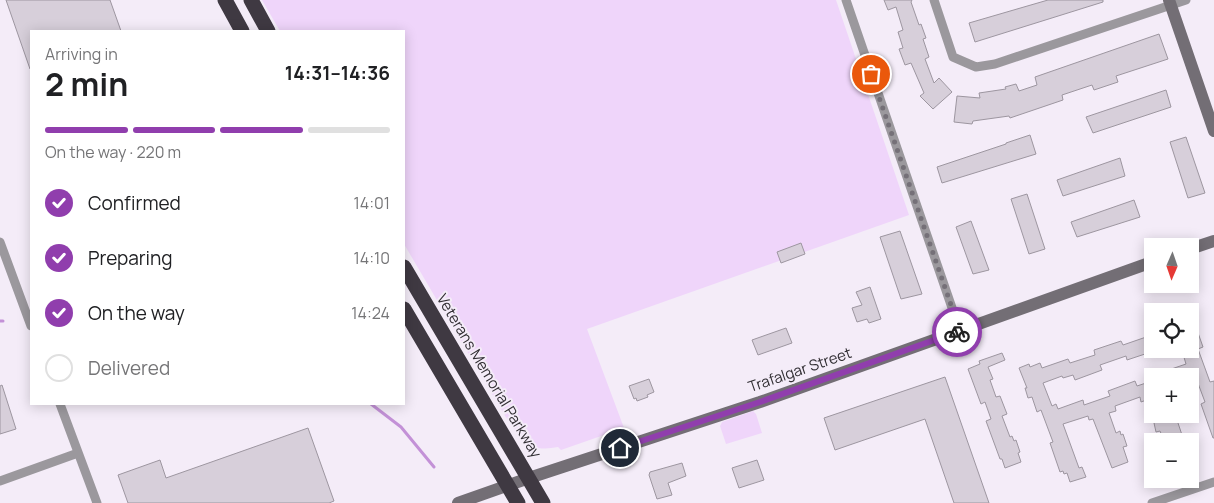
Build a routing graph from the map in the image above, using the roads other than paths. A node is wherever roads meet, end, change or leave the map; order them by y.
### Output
1 (225, 0) edge
2 (250, 0) edge
3 (846, 0) edge
4 (934, 0) edge
5 (1186, 0) edge
6 (1170, 2) edge
7 (241, 30) edge
8 (267, 30) edge
9 (1214, 131) edge
10 (1214, 241) edge
11 (0, 242) edge
12 (1199, 246) edge
13 (1144, 265) edge
14 (405, 269) edge
15 (405, 311) edge
16 (30, 323) edge
17 (960, 331) junction
18 (60, 405) edge
19 (78, 453) junction
20 (529, 478) junction
21 (0, 480) edge
22 (1214, 482) edge
23 (508, 486) junction
24 (97, 503) edge
25 (458, 503) edge
26 (518, 503) edge
27 (543, 503) edge
28 (1152, 503) edge

1 - 7 highway
2 - 8 highway
3 - 17 street
4 - 6 street
5 - 6 street
6 - 9 main road
10 - 12 main road
11 - 16 street
13 - 17 main road, Trafalgar Street
14 - 20 highway, Veterans Memorial Parkway
15 - 23 highway
17 - 20 main road, Trafalgar Street
18 - 19 street
19 - 21 street
19 - 24 street
20 - 23 main road, Trafalgar Street
20 - 27 highway, Veterans Memorial Parkway
22 - 28 street
23 - 25 main road, Trafalgar Street
23 - 26 highway

